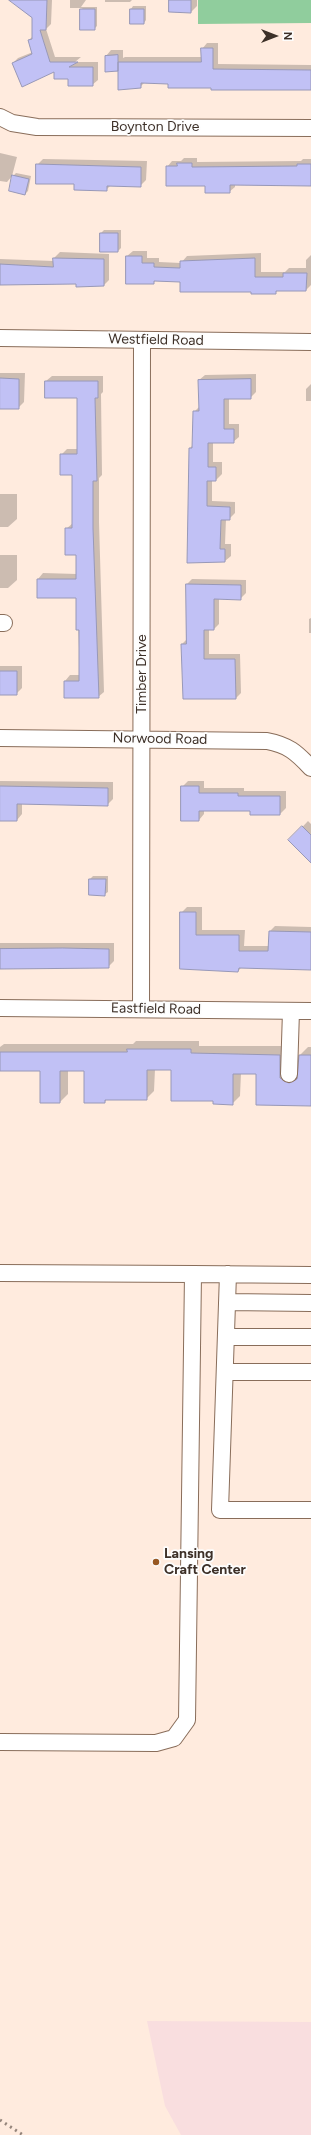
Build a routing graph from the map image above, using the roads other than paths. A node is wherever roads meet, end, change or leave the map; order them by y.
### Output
1 (0, 118) edge
2 (311, 128) edge
3 (0, 338) edge
4 (142, 340) junction
5 (311, 342) edge
6 (0, 738) edge
7 (142, 739) junction
8 (311, 768) edge
9 (0, 1008) edge
10 (141, 1009) junction
11 (290, 1011) junction
12 (311, 1011) edge
13 (289, 1074) dead end
14 (0, 1273) edge
15 (192, 1274) junction
16 (228, 1274) junction
17 (311, 1275) edge
18 (227, 1302) junction
19 (311, 1303) edge
20 (226, 1337) junction
21 (311, 1337) edge
22 (225, 1372) junction
23 (311, 1372) edge
24 (311, 1510) edge
25 (0, 1742) edge

1 - 2 street, Boynton Drive
3 - 4 street, Westfield Road
4 - 5 street, Westfield Road
4 - 7 street, Timber Drive
6 - 7 street, Norwood Road
7 - 8 street, Norwood Road
7 - 10 street, Timber Drive
9 - 10 street, Eastfield Road
10 - 11 street, Eastfield Road
11 - 12 street, Eastfield Road
11 - 13 street
14 - 15 street
15 - 16 street
15 - 25 street
16 - 17 street
16 - 18 street
18 - 19 street
18 - 20 street
20 - 21 street
20 - 22 street
22 - 23 street
22 - 24 street

